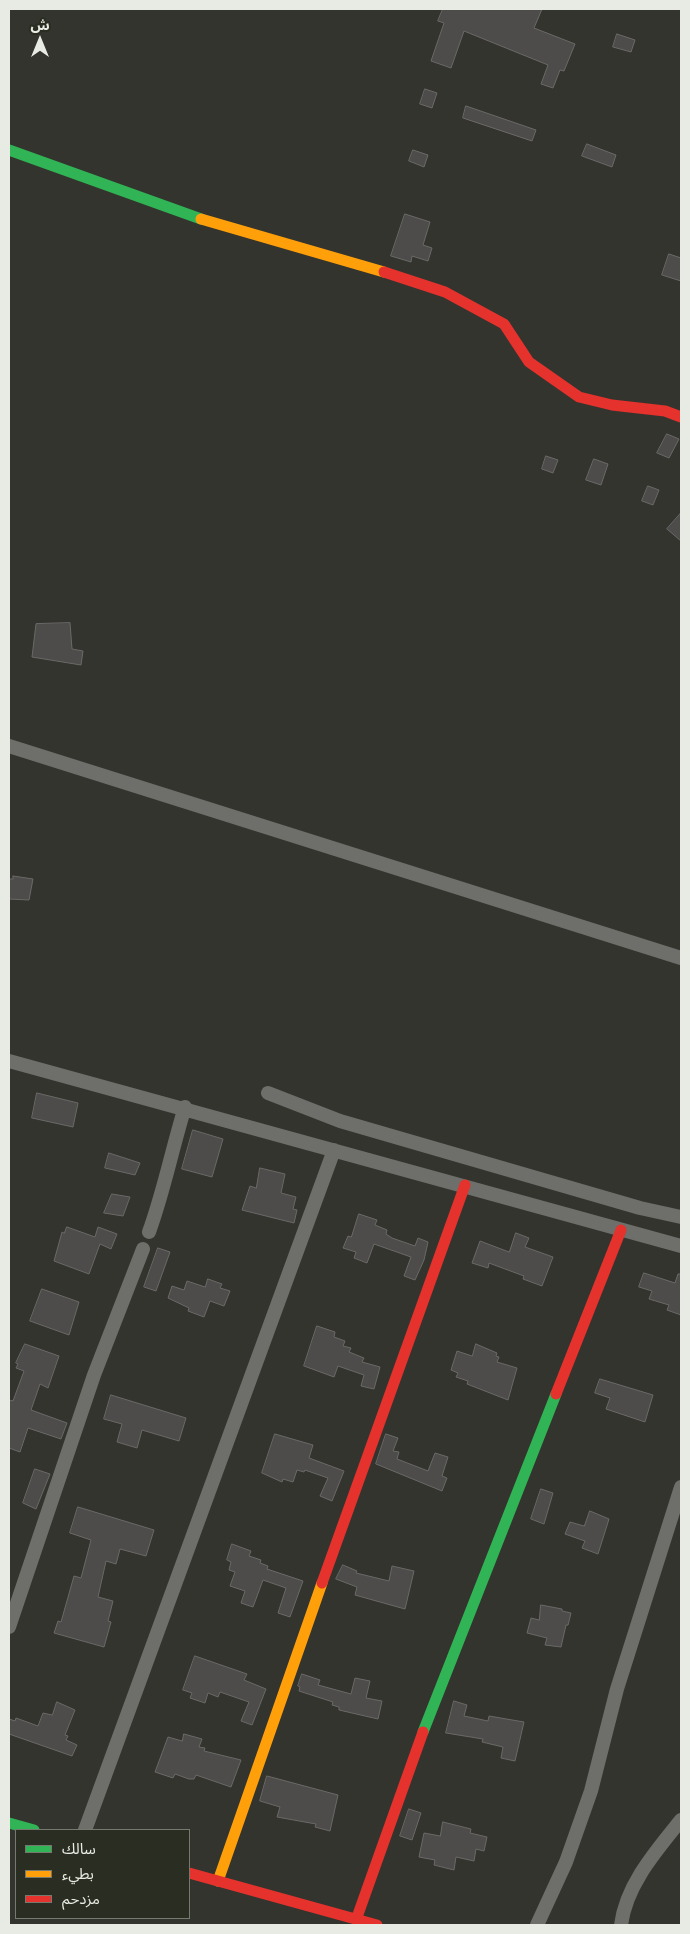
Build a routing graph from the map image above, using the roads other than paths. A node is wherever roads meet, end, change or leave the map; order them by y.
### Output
1 (9, 150) edge
2 (681, 418) edge
3 (9, 746) edge
4 (681, 958) edge
5 (9, 1061) edge
6 (268, 1093) dead end
7 (185, 1108) junction
8 (334, 1150) junction
9 (465, 1185) junction
10 (681, 1217) edge
11 (621, 1230) junction
12 (149, 1232) dead end
13 (681, 1246) edge
14 (143, 1249) dead end
15 (681, 1487) edge
16 (9, 1627) edge
17 (681, 1820) edge
18 (9, 1823) edge
19 (30, 1829) edge
20 (85, 1829) edge
21 (190, 1873) edge
22 (218, 1881) junction
23 (356, 1920) junction
24 (376, 1925) edge
25 (537, 1925) edge
26 (621, 1925) edge

1 - 2 street
3 - 4 street
5 - 7 street
6 - 10 street
7 - 8 street
7 - 12 street
8 - 9 street
8 - 20 street
9 - 11 street
9 - 22 street
11 - 13 street
11 - 23 street
14 - 16 street
15 - 25 street
17 - 26 street
18 - 19 street
21 - 22 street
22 - 23 street
23 - 24 street

